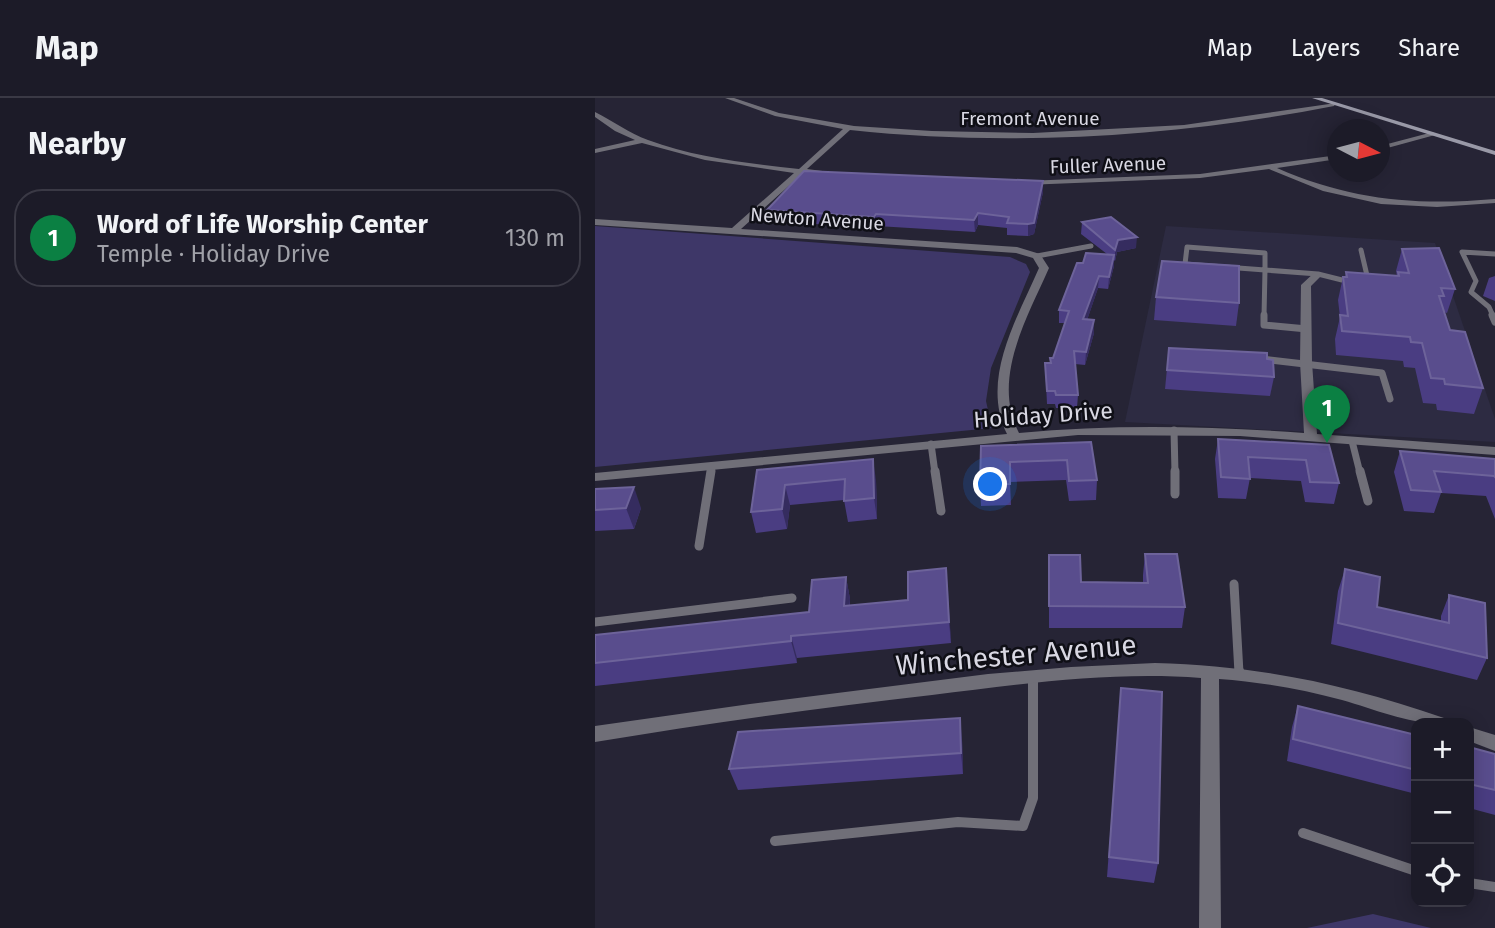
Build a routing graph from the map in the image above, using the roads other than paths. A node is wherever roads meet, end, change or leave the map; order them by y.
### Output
1 (728, 98) edge
2 (1315, 98) edge
3 (1333, 104) junction
4 (595, 114) edge
5 (849, 127) junction
6 (1433, 134) junction
7 (640, 141) junction
8 (1390, 145) edge
9 (595, 151) edge
10 (1495, 153) edge
11 (1327, 159) edge
12 (1272, 168) junction
13 (799, 170) junction
14 (839, 175) edge
15 (1019, 184) edge
16 (1495, 201) edge
17 (595, 222) edge
18 (734, 231) junction
19 (1091, 246) dead end
20 (1361, 250) dead end
21 (1495, 254) edge
22 (1037, 256) junction
23 (1265, 270) junction
24 (1318, 274) junction
25 (1495, 322) edge
26 (1307, 329) junction
27 (1257, 359) edge
28 (1305, 362) junction
29 (1390, 399) dead end
30 (1174, 430) junction
31 (1014, 436) junction
32 (1311, 438) junction
33 (1352, 441) junction
34 (931, 444) junction
35 (1495, 451) edge
36 (712, 466) junction
37 (595, 477) edge
38 (1175, 494) dead end
39 (1369, 501) dead end
40 (941, 511) dead end
41 (699, 546) dead end
42 (1234, 583) dead end
43 (792, 598) dead end
44 (595, 622) edge
45 (1210, 672) junction
46 (1239, 674) junction
47 (1033, 678) junction
48 (1424, 718) edge
49 (595, 734) edge
50 (1474, 736) edge
51 (1495, 743) edge
52 (1303, 833) dead end
53 (775, 841) dead end
54 (1411, 869) edge
55 (1474, 884) edge
56 (1495, 887) edge
57 (1210, 928) edge

1 - 5 street, Fremont Avenue
2 - 3 main road
3 - 5 street, Fremont Avenue
3 - 6 main road
4 - 7 street
5 - 13 street
6 - 8 street
6 - 10 main road
7 - 9 street
7 - 13 street
11 - 12 street, Fuller Avenue
12 - 15 street, Fuller Avenue
12 - 16 street
13 - 14 street
13 - 18 street
17 - 18 street, Newton Avenue
18 - 22 street, Newton Avenue
19 - 22 lane
20 - 24 lane
21 - 25 lane
22 - 31 street
23 - 23 lane
23 - 24 lane
23 - 26 lane
24 - 26 street
26 - 28 street
27 - 28 lane
28 - 29 lane
28 - 32 street
30 - 31 street, Holiday Drive
30 - 32 street, Holiday Drive
30 - 38 lane
31 - 34 street, Holiday Drive
32 - 33 street, Holiday Drive
33 - 35 street, Holiday Drive
33 - 39 lane
34 - 36 street, Holiday Drive
34 - 40 lane
36 - 37 street, Holiday Drive
36 - 41 lane
42 - 46 lane
43 - 44 lane
45 - 46 street, Winchester Avenue
45 - 47 street, Winchester Avenue
45 - 57 street
46 - 48 street, Winchester Avenue
47 - 49 street, Winchester Avenue
47 - 53 lane
50 - 51 street
52 - 54 lane
55 - 56 lane

